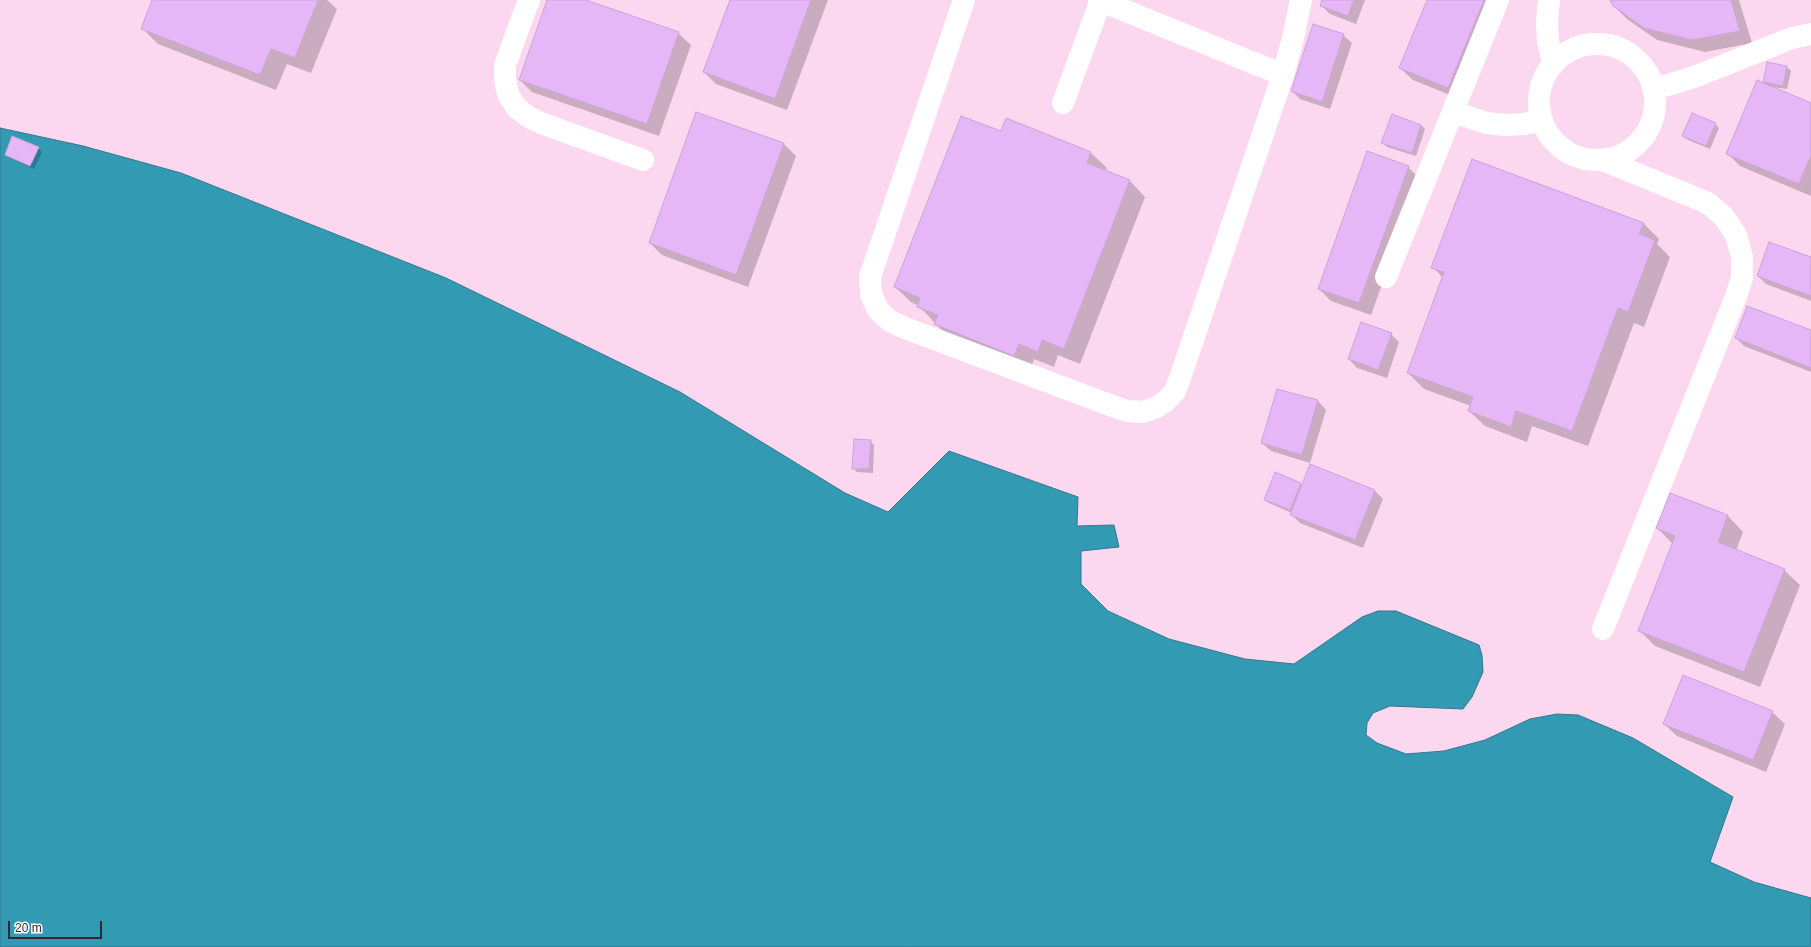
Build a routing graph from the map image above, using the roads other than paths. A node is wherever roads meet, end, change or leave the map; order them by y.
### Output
1 (529, 0) edge
2 (964, 0) edge
3 (1100, 0) edge
4 (1301, 0) edge
5 (1498, 0) edge
6 (1549, 0) edge
7 (1811, 34) edge
8 (1553, 63) junction
9 (1283, 75) junction
10 (1655, 89) junction
11 (1063, 103) dead end
12 (1453, 112) junction
13 (1542, 120) junction
14 (643, 160) dead end
15 (1604, 160) junction
16 (1386, 277) dead end
17 (1603, 629) dead end

1 - 14 lane
2 - 9 lane
3 - 9 lane
3 - 11 lane
4 - 9 lane
5 - 12 lane
6 - 8 lane
7 - 10 lane
8 - 10 lane
8 - 13 lane
10 - 15 lane
12 - 13 lane
12 - 16 lane
13 - 15 lane
15 - 17 lane

